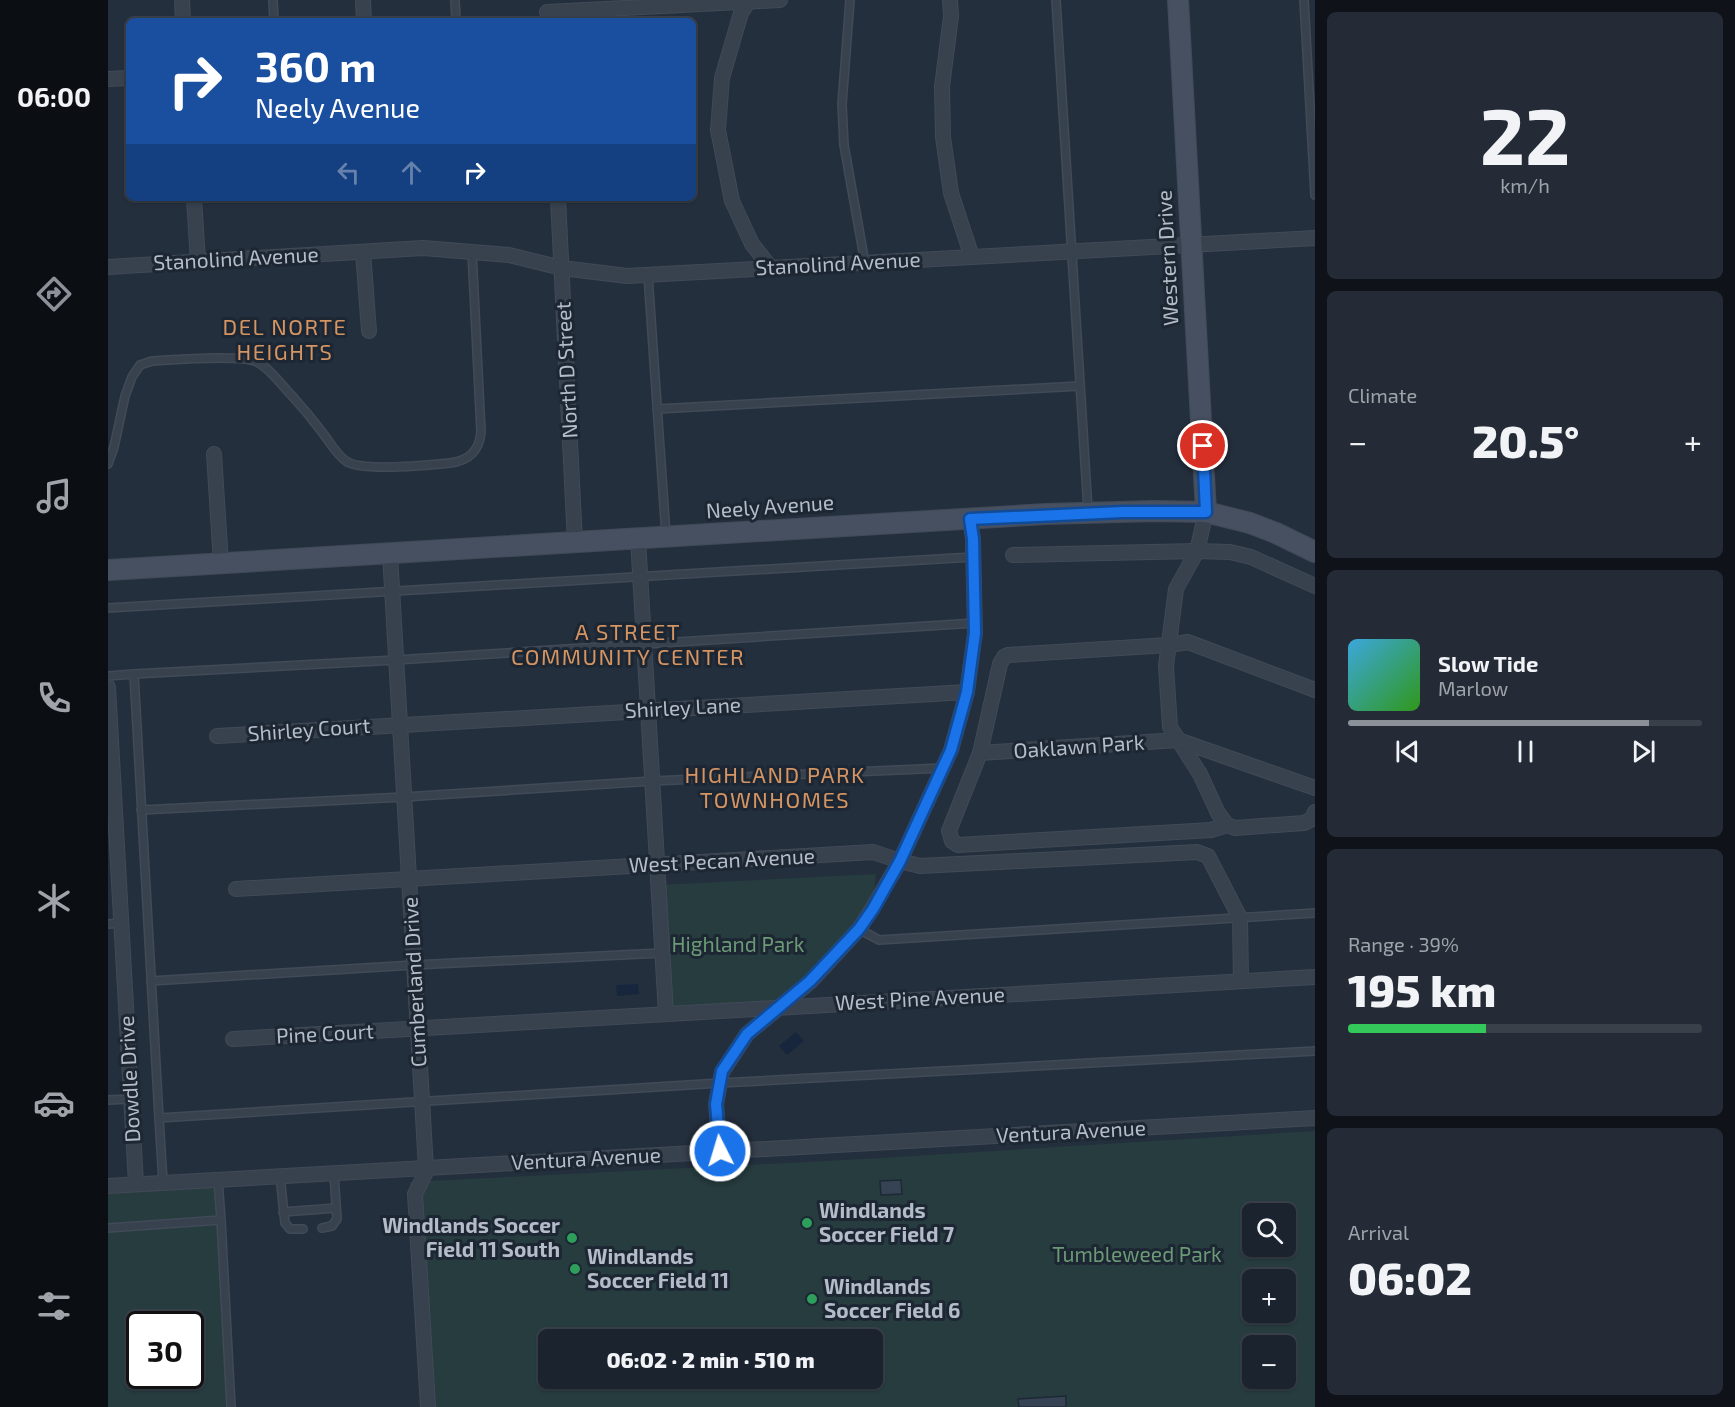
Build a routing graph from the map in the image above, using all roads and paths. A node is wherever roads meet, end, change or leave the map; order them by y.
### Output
1 (182, 0) edge
2 (273, 0) edge
3 (363, 0) edge
4 (455, 0) edge
5 (780, 0) edge
6 (850, 0) edge
7 (950, 0) edge
8 (1056, 0) edge
9 (1178, 0) edge
10 (1304, 0) edge
11 (748, 2) junction
12 (547, 11) edge
13 (183, 18) edge
14 (274, 18) edge
15 (364, 18) edge
16 (456, 18) edge
17 (126, 78) edge
18 (108, 79) edge
19 (1315, 195) edge
20 (194, 201) edge
21 (558, 201) edge
22 (1315, 238) edge
23 (1192, 244) junction
24 (1071, 251) junction
25 (363, 252) junction
26 (472, 252) junction
27 (972, 257) junction
28 (198, 262) junction
29 (865, 263) junction
30 (108, 267) edge
31 (562, 268) junction
32 (771, 268) junction
33 (648, 275) junction
34 (369, 331) dead end
35 (1080, 386) junction
36 (657, 410) junction
37 (214, 454) dead end
38 (108, 464) edge
39 (1206, 512) junction
40 (1088, 513) junction
41 (970, 519) junction
42 (666, 538) junction
43 (638, 539) junction
44 (575, 543) junction
45 (1197, 551) junction
46 (1315, 552) edge
47 (390, 554) junction
48 (1013, 555) dead end
49 (973, 557) junction
50 (221, 563) junction
51 (108, 570) edge
52 (640, 577) junction
53 (1315, 586) edge
54 (392, 591) junction
55 (108, 608) edge
56 (975, 623) junction
57 (645, 644) junction
58 (1169, 645) junction
59 (396, 660) junction
60 (134, 674) junction
61 (108, 676) edge
62 (108, 687) edge
63 (1315, 690) edge
64 (967, 692) junction
65 (649, 710) junction
66 (400, 724) junction
67 (109, 736) edge
68 (217, 736) dead end
69 (1178, 740) junction
70 (980, 753) junction
71 (943, 768) junction
72 (652, 781) junction
73 (1315, 788) edge
74 (404, 797) junction
75 (141, 810) junction
76 (1315, 812) edge
77 (1227, 825) junction
78 (900, 861) junction
79 (657, 865) junction
80 (408, 879) junction
81 (236, 889) dead end
82 (1315, 913) edge
83 (1240, 918) junction
84 (115, 923) edge
85 (859, 929) junction
86 (662, 953) junction
87 (414, 965) junction
88 (1315, 977) edge
89 (1241, 980) junction
90 (151, 981) junction
91 (777, 1007) junction
92 (666, 1014) junction
93 (418, 1029) junction
94 (233, 1039) dead end
95 (1315, 1050) edge
96 (720, 1083) junction
97 (131, 1099) junction
98 (108, 1100) edge
99 (422, 1102) junction
100 (159, 1118) junction
101 (1315, 1118) edge
102 (720, 1151) junction
103 (426, 1168) junction
104 (334, 1173) junction
105 (280, 1176) junction
106 (218, 1179) junction
107 (163, 1182) junction
108 (136, 1184) junction
109 (108, 1186) edge
110 (336, 1208) junction
111 (284, 1212) junction
112 (221, 1220) junction
113 (108, 1228) edge
114 (322, 1228) dead end
115 (303, 1229) dead end
116 (231, 1407) edge
117 (428, 1407) edge

1 - 13 street
2 - 14 lane
3 - 15 street
4 - 16 lane
5 - 11 street
6 - 29 lane
7 - 27 street
8 - 24 lane
9 - 23 street, Western Drive
10 - 19 lane
11 - 12 street
11 - 32 street
17 - 18 street
20 - 28 street
21 - 31 street, North D Street
22 - 23 street, Stanolind Avenue
23 - 24 street, Stanolind Avenue
23 - 39 street, Western Drive
24 - 27 street, Stanolind Avenue
24 - 35 lane
25 - 26 street, Stanolind Avenue
25 - 28 street, Stanolind Avenue
25 - 34 street
26 - 31 street, Stanolind Avenue
26 - 38 lane
27 - 29 street, Stanolind Avenue
28 - 30 street, Stanolind Avenue
29 - 32 street, Stanolind Avenue
31 - 33 street, Stanolind Avenue
31 - 44 street, North D Street
32 - 33 street, Stanolind Avenue
33 - 36 lane
35 - 36 lane
35 - 40 lane
36 - 42 lane
37 - 50 street
39 - 40 street, Neely Avenue
39 - 45 street, Oaklawn Park
39 - 46 street, Neely Avenue
40 - 41 street, Neely Avenue
41 - 42 street, Neely Avenue
41 - 49 street
42 - 43 street, Neely Avenue
43 - 44 street, Neely Avenue
43 - 52 street
44 - 47 street, Neely Avenue
45 - 48 street
45 - 53 street
45 - 58 street, Oaklawn Park
47 - 50 street, Neely Avenue
47 - 54 street, Cumberland Drive
49 - 52 lane
49 - 56 street
50 - 51 street, Neely Avenue
52 - 54 lane
52 - 57 street
54 - 55 lane
54 - 59 street, Cumberland Drive
56 - 57 lane
56 - 64 street
57 - 59 lane
57 - 65 street
58 - 63 street
58 - 69 street, Oaklawn Park
58 - 70 street
59 - 60 lane
59 - 66 street, Cumberland Drive
60 - 61 lane
60 - 75 lane
62 - 67 street, Dowdle Drive
64 - 65 street, Shirley Lane
64 - 71 street
65 - 66 street, Shirley Lane
65 - 72 street
66 - 68 street, Shirley Court
66 - 74 street, Cumberland Drive
67 - 84 street, Dowdle Drive
69 - 70 street, Oaklawn Park
69 - 73 street, Oaklawn Park
69 - 77 street, Oaklawn Park
70 - 77 street
71 - 72 lane
71 - 78 street
72 - 74 lane
72 - 79 street
74 - 75 lane
74 - 80 street, Cumberland Drive
75 - 90 lane
76 - 77 street
78 - 79 street, West Pecan Avenue
78 - 83 street, West Pecan Avenue
78 - 85 street
79 - 80 street, West Pecan Avenue
79 - 86 street
80 - 81 street, West Pecan Avenue
80 - 87 street, Cumberland Drive
82 - 83 lane
83 - 85 lane
83 - 89 street
84 - 97 street, Dowdle Drive
85 - 91 street
86 - 87 lane
86 - 92 street
87 - 90 lane
87 - 93 street, Cumberland Drive
88 - 89 street, West Pine Avenue
89 - 91 street, West Pine Avenue
90 - 100 lane
91 - 92 street, West Pine Avenue
91 - 96 street
92 - 93 street, West Pine Avenue
93 - 94 street, Pine Court
93 - 99 street, Cumberland Drive
95 - 96 lane
96 - 99 lane
96 - 102 street
97 - 98 lane
97 - 108 street, Dowdle Drive
99 - 100 lane
99 - 103 street, Cumberland Drive
100 - 107 lane
101 - 102 street, Ventura Avenue
102 - 103 street, Ventura Avenue
103 - 104 street, Ventura Avenue
103 - 117 street, Cumberland Drive
104 - 105 street, Ventura Avenue
104 - 110 lane
105 - 106 street, Ventura Avenue
105 - 111 lane
106 - 107 street, Ventura Avenue
106 - 112 lane
107 - 108 street, Ventura Avenue
108 - 109 street, Ventura Avenue
110 - 111 lane
110 - 114 lane
111 - 115 lane
112 - 113 lane
112 - 116 lane

